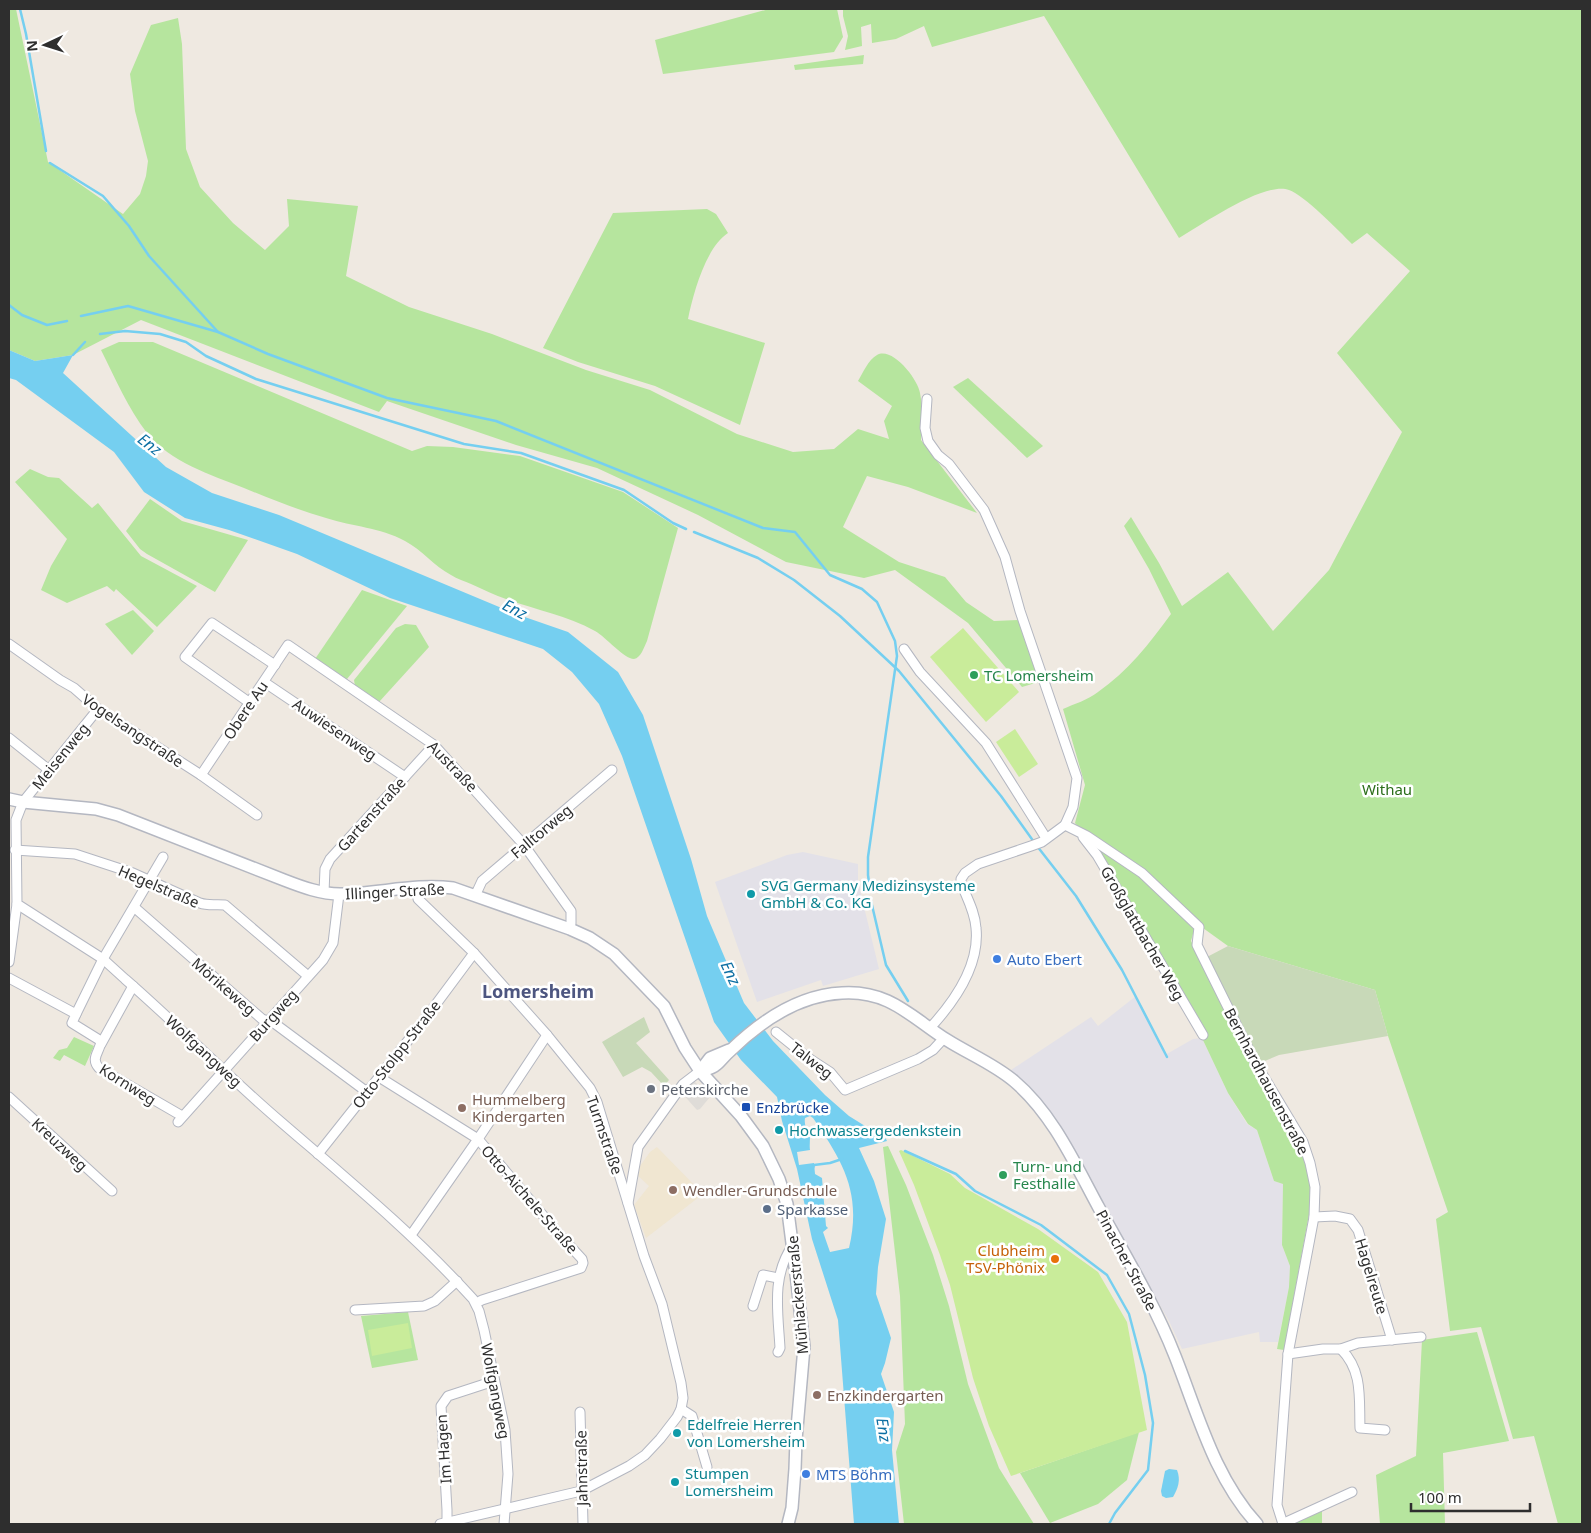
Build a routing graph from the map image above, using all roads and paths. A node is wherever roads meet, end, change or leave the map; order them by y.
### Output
1 (927, 399) dead end
2 (9, 644) edge
3 (288, 645) joint
4 (904, 649) dead end
5 (275, 664) junction
6 (264, 682) junction
7 (250, 703) junction
8 (98, 709) junction
9 (9, 738) edge
10 (434, 745) junction
11 (49, 770) junction
12 (612, 770) dead end
13 (201, 775) junction
14 (405, 777) junction
15 (9, 799) edge
16 (22, 802) junction
17 (257, 815) dead end
18 (1066, 825) junction
19 (1080, 832) junction
20 (1044, 840) junction
21 (524, 845) junction
22 (15, 850) junction
23 (162, 857) dead end
24 (150, 879) junction
25 (417, 888) junction
26 (324, 892) junction
27 (339, 894) junction
28 (475, 896) junction
29 (17, 904) junction
30 (134, 907) junction
31 (570, 929) junction
32 (474, 953) junction
33 (103, 959) junction
34 (9, 962) edge
35 (308, 976) junction
36 (9, 978) edge
37 (133, 986) junction
38 (76, 1014) junction
39 (268, 1021) junction
40 (930, 1028) junction
41 (776, 1032) dead end
42 (547, 1035) junction
43 (1203, 1035) dead end
44 (944, 1038) junction
45 (101, 1044) junction
46 (224, 1070) junction
47 (700, 1071) junction
48 (378, 1078) junction
49 (367, 1092) junction
50 (9, 1097) edge
51 (180, 1119) joint
52 (478, 1139) junction
53 (318, 1154) junction
54 (769, 1159) joint
55 (112, 1191) dead end
56 (628, 1203) junction
57 (1314, 1217) junction
58 (411, 1235) junction
59 (793, 1245) junction
60 (778, 1278) junction
61 (457, 1281) junction
62 (476, 1303) junction
63 (753, 1306) dead end
64 (356, 1310) dead end
65 (1421, 1337) dead end
66 (1392, 1340) junction
67 (1341, 1349) junction
68 (778, 1352) dead end
69 (1288, 1354) junction
70 (494, 1380) junction
71 (681, 1409) junction
72 (580, 1412) dead end
73 (1385, 1430) dead end
74 (708, 1467) dead end
75 (581, 1491) junction
76 (1352, 1492) dead end
77 (506, 1510) junction
78 (444, 1524) edge
79 (504, 1524) edge
80 (583, 1524) edge
81 (788, 1524) edge
82 (1257, 1524) edge
83 (1283, 1524) edge

1 - 18 street
2 - 8 street, Vogelsangstraße
3 - 5 street, Obere Au
3 - 10 street, Austraße
4 - 20 street
5 - 6 street, Obere Au
5 - 7 street
6 - 7 street, Obere Au
6 - 14 street, Auwiesenweg
7 - 13 street, Obere Au
8 - 11 street, Meisenweg
8 - 13 street, Vogelsangstraße
9 - 11 street
10 - 14 street, Gartenstraße
10 - 21 street, Austraße
11 - 16 street, Meisenweg
12 - 21 street, Falltorweg
13 - 17 street, Vogelsangstraße
14 - 26 street, Gartenstraße
15 - 16 street, Illinger Straße
16 - 22 street
16 - 26 street, Illinger Straße
18 - 19 street, Bernhardhausenstraße
18 - 20 street
19 - 43 street, Großglattbacher Weg
19 - 57 street, Bernhardhausenstraße
20 - 40 street
21 - 28 street, Falltorweg
21 - 31 street, Austraße
22 - 24 street, Hegelstraße
22 - 29 street
23 - 24 street
24 - 30 street
24 - 35 street, Hegelstraße
25 - 27 street, Illinger Straße
25 - 28 street, Illinger Straße
25 - 32 street, Turmstraße
26 - 27 street, Illinger Straße
27 - 35 street, Burgweg
28 - 31 street, Illinger Straße
29 - 33 street, Wolfgangweg
29 - 34 street
30 - 33 street
30 - 39 street, Mörikeweg
31 - 47 street, Illinger Straße
32 - 42 street, Turmstraße
32 - 48 street, Otto-Stolpp-Straße
33 - 37 street, Wolfgangweg
33 - 38 street
35 - 39 street, Burgweg
36 - 38 street
37 - 45 street
37 - 46 street, Wolfgangweg
38 - 45 street, Kornweg
39 - 46 street, Burgweg
39 - 49 street, Mörikeweg
40 - 44 street, Pinacher Straße
40 - 47 street, Pinacher Straße
41 - 44 street, Talweg
42 - 52 street
42 - 56 street, Turmstraße
44 - 82 street, Pinacher Straße
45 - 51 street, Kornweg
46 - 51 street, Burgweg
46 - 53 street, Wolfgangweg
47 - 54 street, Illinger Straße
47 - 56 street
48 - 49 street, Otto-Stolpp-Straße
48 - 52 street
49 - 53 street, Otto-Stolpp-Straße
50 - 55 street, Kreuzweg
52 - 58 street
52 - 62 street, Otto-Aichele-Straße
53 - 58 street, Wolfgangweg
54 - 59 street, Mühlackerstraße
56 - 71 street, Turmstraße
57 - 66 street, Hagelreute
57 - 69 street, Bernhardhausenstraße
58 - 61 street, Wolfgangweg
59 - 60 street
59 - 81 street, Mühlackerstraße
60 - 63 street
60 - 68 street
61 - 62 street, Wolfgangweg
61 - 64 street
62 - 70 street, Wolfgangweg
65 - 66 street
66 - 67 street
67 - 69 street
67 - 73 street
69 - 83 street, Bernhardhausenstraße
70 - 77 street, Wolfgangweg
70 - 78 street, Im Hagen
71 - 74 street
71 - 75 street
72 - 75 street, Jahnstraße
75 - 77 street
75 - 80 street, Jahnstraße
76 - 83 street
77 - 78 street
77 - 79 street, Wolfgangweg

